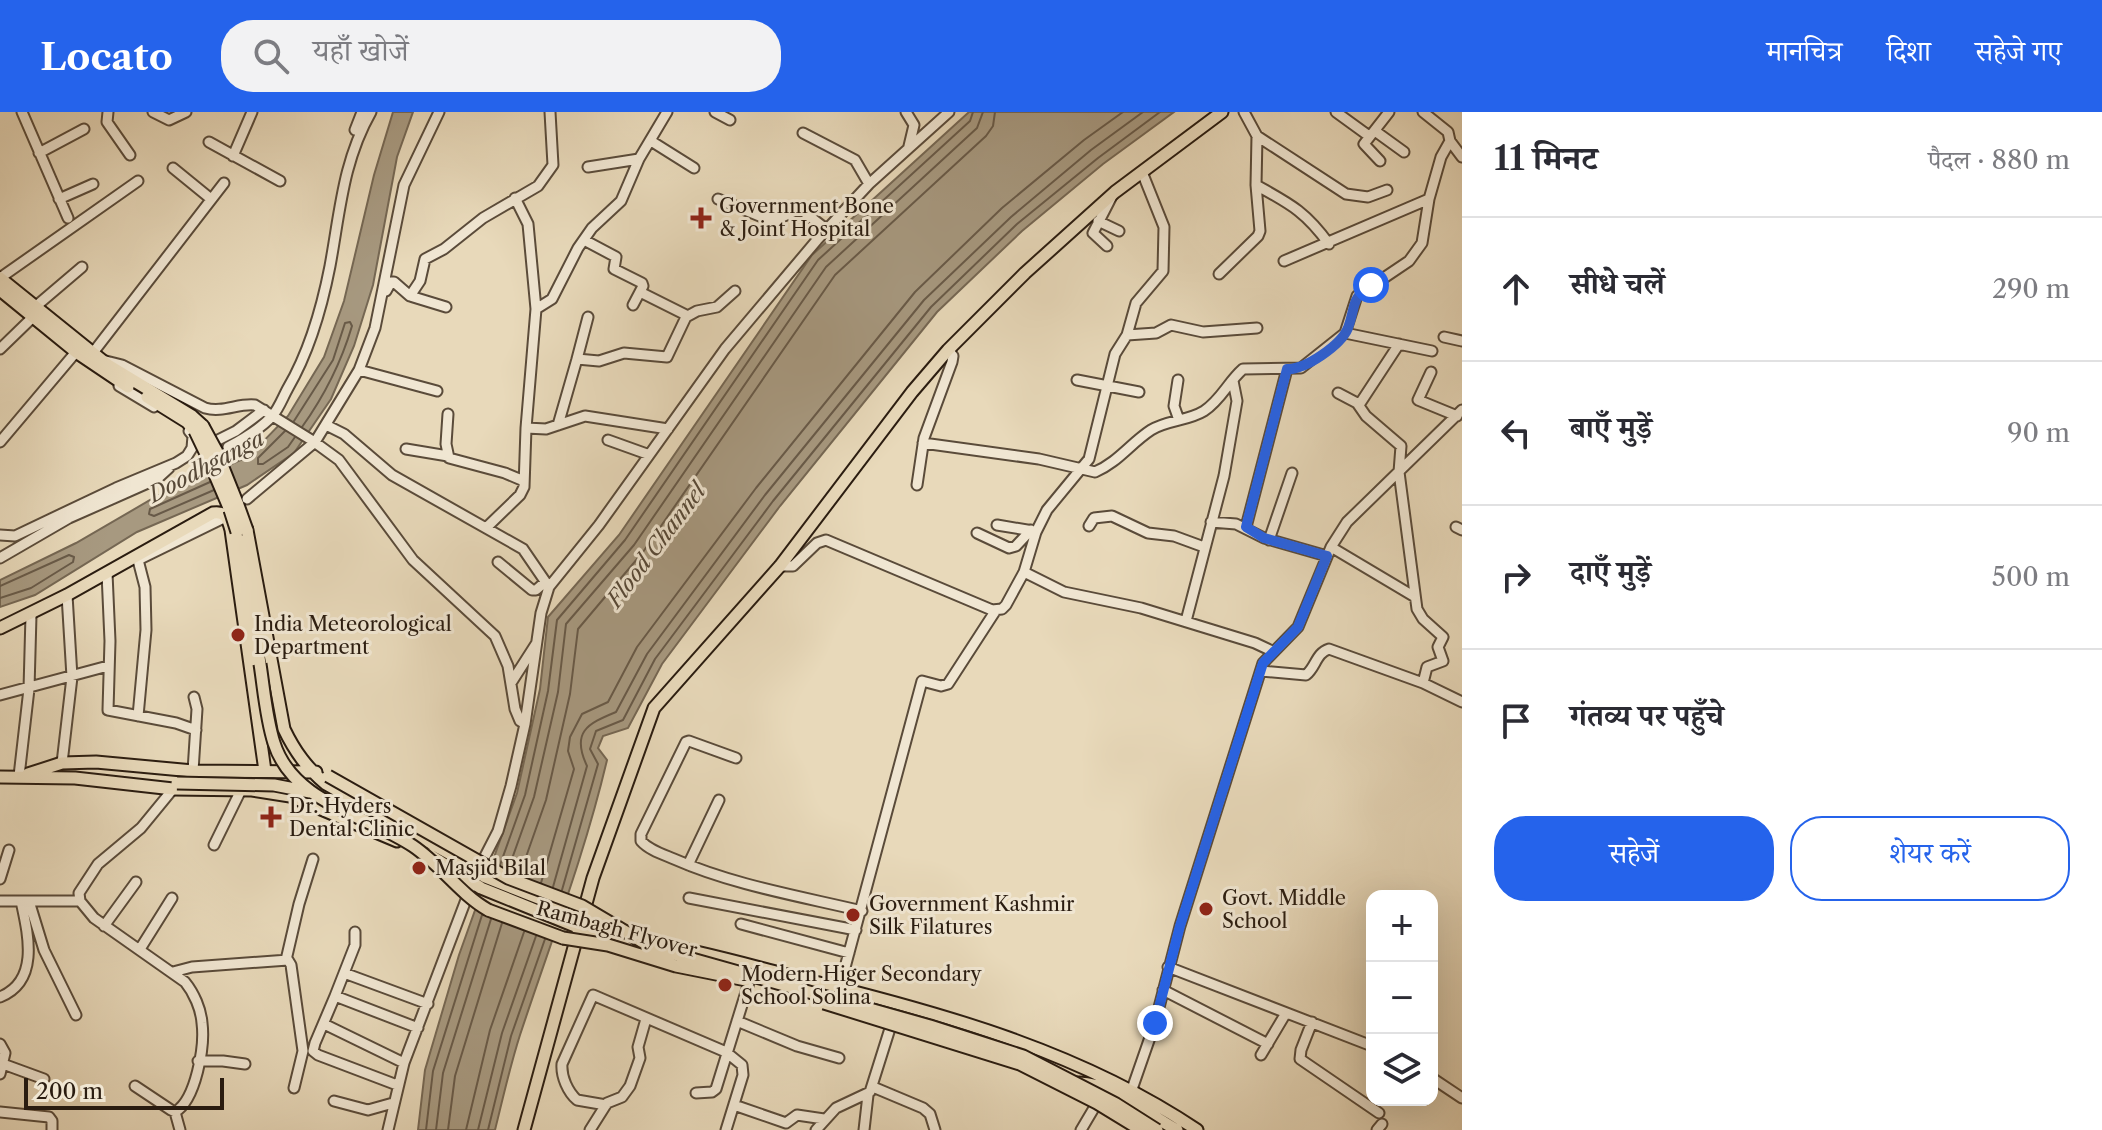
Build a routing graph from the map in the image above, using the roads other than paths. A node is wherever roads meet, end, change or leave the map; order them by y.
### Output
1 (22, 112) edge
2 (108, 112) edge
3 (153, 112) edge
4 (186, 112) edge
5 (252, 112) edge
6 (362, 112) edge
7 (371, 112) edge
8 (439, 112) edge
9 (550, 112) edge
10 (667, 112) edge
11 (715, 112) edge
12 (906, 112) edge
13 (949, 112) edge
14 (1222, 112) edge
15 (1244, 112) edge
16 (1336, 112) edge
17 (1389, 112) edge
18 (1423, 112) edge
19 (730, 120) dead end
20 (84, 129) dead end
21 (803, 133) dead end
22 (1372, 134) junction
23 (1257, 136) junction
24 (651, 141) junction
25 (1450, 141) junction
26 (209, 142) dead end
27 (908, 149) junction
28 (1404, 152) dead end
29 (1461, 152) edge
30 (39, 153) junction
31 (130, 155) dead end
32 (233, 156) junction
33 (639, 159) junction
34 (1380, 161) dead end
35 (588, 167) dead end
36 (173, 168) dead end
37 (694, 168) dead end
38 (1142, 172) junction
39 (138, 181) dead end
40 (280, 181) dead end
41 (224, 183) dead end
42 (342, 183) junction
43 (93, 184) dead end
44 (869, 184) junction
45 (1256, 185) junction
46 (1387, 190) dead end
47 (1115, 192) junction
48 (515, 198) junction
49 (59, 199) junction
50 (211, 199) junction
51 (718, 199) dead end
52 (1429, 199) junction
53 (68, 218) dead end
54 (1098, 221) junction
55 (826, 229) junction
56 (1119, 231) dead end
57 (584, 240) junction
58 (1329, 244) junction
59 (1107, 246) dead end
60 (1284, 261) dead end
61 (82, 267) dead end
62 (1219, 274) dead end
63 (0, 278) edge
64 (0, 290) edge
65 (735, 291) dead end
66 (640, 292) junction
67 (410, 296) junction
68 (380, 305) junction
69 (633, 305) dead end
70 (446, 307) dead end
71 (536, 309) junction
72 (34, 312) junction
73 (688, 316) junction
74 (588, 317) dead end
75 (1257, 328) dead end
76 (1345, 333) junction
77 (1127, 335) junction
78 (1444, 337) dead end
79 (1462, 341) edge
80 (1399, 344) junction
81 (0, 349) edge
82 (948, 350) junction
83 (1432, 351) dead end
84 (76, 352) junction
85 (577, 359) junction
86 (99, 362) junction
87 (1287, 369) junction
88 (359, 370) junction
89 (1431, 372) dead end
90 (1077, 380) dead end
91 (1178, 380) dead end
92 (1233, 381) junction
93 (1107, 385) junction
94 (437, 391) dead end
95 (1139, 392) dead end
96 (1338, 393) dead end
97 (1359, 405) junction
98 (1459, 413) edge
99 (448, 414) dead end
100 (272, 415) junction
101 (1179, 420) junction
102 (326, 425) junction
103 (558, 425) junction
104 (526, 428) junction
105 (668, 429) junction
106 (1, 440) edge
107 (608, 440) dead end
108 (314, 441) junction
109 (923, 443) junction
110 (208, 447) junction
111 (228, 447) dead end
112 (406, 449) dead end
113 (647, 454) junction
114 (187, 456) junction
115 (448, 456) junction
116 (170, 466) junction
117 (1082, 470) junction
118 (1399, 472) junction
119 (1292, 473) dead end
120 (524, 481) junction
121 (917, 485) dead end
122 (236, 509) junction
123 (1211, 522) junction
124 (997, 525) dead end
125 (1089, 526) dead end
126 (487, 527) junction
127 (1246, 527) junction
128 (242, 531) junction
129 (1034, 531) junction
130 (977, 533) dead end
131 (0, 535) edge
132 (1269, 540) junction
133 (1204, 547) junction
134 (1329, 551) junction
135 (0, 558) edge
136 (498, 562) dead end
137 (780, 566) junction
138 (1024, 572) junction
139 (107, 573) junction
140 (547, 584) junction
141 (250, 594) junction
142 (67, 595) junction
143 (1415, 597) junction
144 (996, 610) junction
145 (31, 615) junction
146 (1186, 621) junction
147 (0, 628) edge
148 (538, 641) junction
149 (1272, 651) junction
150 (108, 666) junction
151 (1261, 671) junction
152 (72, 677) junction
153 (511, 683) junction
154 (1423, 683) junction
155 (29, 689) junction
156 (0, 695) edge
157 (194, 697) dead end
158 (1462, 702) edge
159 (138, 716) junction
160 (525, 724) junction
161 (196, 730) junction
162 (736, 758) dead end
163 (62, 763) junction
164 (193, 771) junction
165 (226, 771) junction
166 (268, 771) junction
167 (311, 772) junction
168 (19, 776) junction
169 (0, 777) edge
170 (175, 786) junction
171 (227, 790) junction
172 (241, 790) junction
173 (311, 792) junction
174 (719, 800) dead end
175 (214, 845) dead end
176 (9, 850) dead end
177 (313, 859) dead end
178 (688, 865) junction
179 (0, 879) edge
180 (479, 880) junction
181 (136, 882) dead end
182 (172, 898) dead end
183 (689, 898) dead end
184 (0, 901) edge
185 (25, 901) junction
186 (80, 901) junction
187 (862, 911) junction
188 (575, 919) junction
189 (741, 924) dead end
190 (104, 926) junction
191 (856, 930) junction
192 (355, 932) dead end
193 (140, 949) junction
194 (849, 953) junction
195 (286, 960) junction
196 (754, 965) junction
197 (1168, 967) junction
198 (173, 972) junction
199 (344, 973) junction
200 (750, 978) junction
201 (840, 986) junction
202 (1163, 990) junction
203 (335, 996) junction
204 (0, 997) edge
205 (898, 1002) junction
206 (428, 1004) junction
207 (1286, 1013) junction
208 (76, 1015) dead end
209 (893, 1018) junction
210 (646, 1019) junction
211 (737, 1021) junction
212 (1312, 1022) junction
213 (324, 1024) junction
214 (418, 1028) junction
215 (0, 1044) edge
216 (1268, 1044) junction
217 (1366, 1044) edge
218 (726, 1052) junction
219 (1261, 1055) dead end
220 (839, 1058) dead end
221 (198, 1061) junction
222 (404, 1063) junction
223 (245, 1064) dead end
224 (2, 1069) edge
225 (44, 1079) dead end
226 (1438, 1082) edge
227 (1077, 1083) junction
228 (397, 1085) junction
229 (135, 1086) dead end
230 (294, 1088) dead end
231 (870, 1091) junction
232 (1131, 1092) junction
233 (696, 1093) dead end
234 (1462, 1098) edge
235 (334, 1101) dead end
236 (393, 1103) junction
237 (1097, 1103) junction
238 (606, 1105) junction
239 (734, 1105) junction
240 (0, 1112) edge
241 (175, 1112) junction
242 (1379, 1113) dead end
243 (824, 1119) junction
244 (931, 1128) edge
245 (52, 1130) edge
246 (180, 1130) edge
247 (388, 1130) edge
248 (524, 1130) edge
249 (590, 1130) edge
250 (726, 1130) edge
251 (816, 1130) edge
252 (864, 1130) edge
253 (1081, 1130) edge
254 (1141, 1130) edge
255 (1149, 1130) edge
256 (1157, 1130) edge
257 (1177, 1130) edge
258 (1197, 1130) edge

1 - 30 street
2 - 31 street
3 - 4 street
5 - 32 street
6 - 42 street
7 - 42 street
8 - 68 street
9 - 48 street
10 - 24 street
11 - 19 street
12 - 27 street
13 - 27 street
14 - 38 main road
15 - 23 street
16 - 22 street
17 - 22 street
18 - 25 street
20 - 30 street
21 - 44 street
22 - 28 street
22 - 34 street
23 - 45 street
23 - 46 street
24 - 33 street
24 - 37 street
25 - 29 street
25 - 52 street
26 - 32 street
27 - 44 street
30 - 49 street
32 - 40 street
33 - 35 street
33 - 57 street
36 - 50 street
38 - 47 main road
38 - 77 street
39 - 63 street
41 - 50 street
42 - 100 street
43 - 49 street
44 - 55 street
45 - 58 street
45 - 62 street
47 - 54 street
47 - 82 main road
48 - 67 street
48 - 71 street
49 - 53 street
50 - 86 street
51 - 55 street
52 - 58 street
52 - 76 street
54 - 56 street
54 - 59 street
55 - 105 street
57 - 66 street
57 - 71 street
58 - 60 street
61 - 72 street
63 - 72 main road
64 - 72 main road
65 - 73 street
66 - 69 street
66 - 73 street
67 - 68 street
67 - 70 street
68 - 88 street
71 - 104 street
72 - 81 street
72 - 84 main road
72 - 86 main road
73 - 85 street
74 - 85 street
75 - 77 street
76 - 80 street
76 - 87 street
77 - 93 street
78 - 79 street
80 - 83 street
80 - 97 street
82 - 109 street
82 - 137 main road
84 - 86 main road
84 - 106 street
85 - 103 street
86 - 100 street
86 - 110 main road, bridge
86 - 114 street
87 - 92 street
87 - 127 street
88 - 94 street
88 - 102 street
89 - 98 street
90 - 93 street
91 - 101 street
92 - 101 street
92 - 123 street
93 - 95 street
93 - 117 street
96 - 97 street
97 - 118 street
98 - 118 street
99 - 115 street
100 - 108 street
100 - 110 street
100 - 111 street
101 - 117 street
102 - 108 street
102 - 126 street
103 - 104 street
103 - 105 street
104 - 120 street
105 - 113 street
107 - 113 street
108 - 122 street
108 - 153 street
109 - 117 street
109 - 121 street
110 - 114 street
110 - 122 main road
110 - 128 main road, bridge
112 - 115 street
113 - 140 street
114 - 116 street
115 - 120 street
116 - 131 street
116 - 135 street
117 - 129 street
118 - 134 street
118 - 143 street
119 - 132 street
120 - 126 street
122 - 128 main road, bridge
122 - 139 main road
122 - 159 street
122 - 166 main road
123 - 127 street
123 - 133 street
124 - 129 street
125 - 133 street
126 - 140 street
127 - 132 street
128 - 141 main road
128 - 167 main road
129 - 130 street
129 - 138 street
132 - 134 street
133 - 146 street
134 - 143 street
134 - 149 street
136 - 140 street
137 - 144 street
137 - 188 main road
138 - 144 street
138 - 146 street
139 - 142 main road
139 - 150 street
140 - 148 street
141 - 166 main road
141 - 173 main road, Rambagh Flyover, bridge
142 - 145 main road
142 - 152 street
143 - 154 street
144 - 187 street
145 - 147 main road
145 - 155 street
146 - 149 street
148 - 153 street
148 - 160 street
149 - 151 street
150 - 152 street
150 - 159 street
151 - 154 street
151 - 197 street
152 - 155 street
152 - 163 street
153 - 160 street
154 - 158 street
155 - 156 street
155 - 168 street
157 - 161 street
159 - 161 street
160 - 180 street
161 - 164 street
162 - 178 street
163 - 164 main road, Rambagh Flyover
163 - 168 main road, Rambagh Flyover
164 - 165 main road, Rambagh Flyover
165 - 166 main road, Rambagh Flyover
165 - 171 main road
166 - 167 main road, Rambagh Flyover
167 - 180 main road
167 - 227 main road, Rambagh Flyover, bridge
168 - 169 main road
168 - 170 main road
170 - 171 main road
170 - 173 main road, bridge
170 - 186 street
171 - 172 main road
172 - 175 street
172 - 180 main road
173 - 237 main road, Rambagh Flyover, bridge
174 - 178 street
176 - 179 street
177 - 195 street
178 - 187 street
180 - 188 main road
180 - 206 street
181 - 190 street
182 - 193 street
183 - 191 street
184 - 185 street
185 - 186 street
185 - 204 street
185 - 208 street
186 - 190 street
187 - 191 street
188 - 196 main road
188 - 200 main road
188 - 248 main road
189 - 194 street
190 - 193 street
191 - 194 street
192 - 199 street
193 - 198 street
194 - 201 street
195 - 198 street
195 - 230 street
196 - 200 street
196 - 201 main road
197 - 202 street
197 - 207 street
198 - 221 street
199 - 203 street
199 - 206 street
200 - 209 main road
200 - 211 street
201 - 205 main road
202 - 216 street
202 - 232 street
203 - 213 street
203 - 214 street
205 - 209 street
205 - 232 main road
206 - 214 street
207 - 212 street
207 - 216 street
209 - 231 street
209 - 255 main road
210 - 218 street
210 - 238 street
210 - 238 street
211 - 218 street
211 - 220 street
212 - 217 street
212 - 242 street
213 - 222 street
213 - 228 street
214 - 222 street
215 - 224 street
216 - 219 street
218 - 233 street
218 - 239 street
221 - 223 street
221 - 241 street
222 - 228 street
224 - 225 street
226 - 234 street
227 - 256 main road, Rambagh Flyover, bridge
227 - 257 main road
228 - 236 street
229 - 241 street
231 - 243 street
231 - 244 street
231 - 252 street
232 - 258 main road
235 - 236 street
236 - 247 street
237 - 253 street
237 - 254 main road, Rambagh Flyover, bridge
238 - 249 street
239 - 243 street
239 - 250 street
240 - 245 street
241 - 246 street
243 - 251 street

